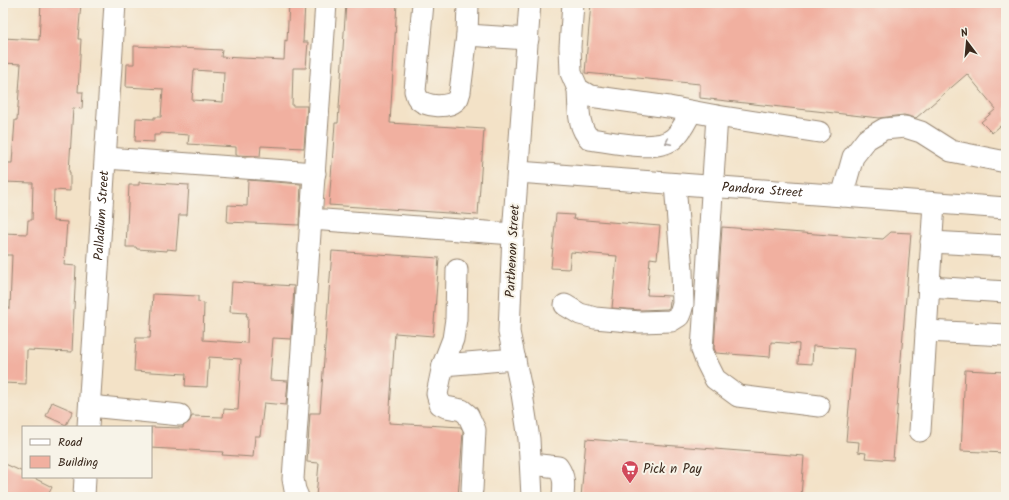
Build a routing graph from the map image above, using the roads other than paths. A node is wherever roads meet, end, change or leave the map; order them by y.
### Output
1 (116, 3) edge
2 (326, 3) edge
3 (423, 3) edge
4 (468, 3) edge
5 (530, 3) edge
6 (573, 3) edge
7 (467, 35) junction
8 (528, 39) junction
9 (578, 89) junction
10 (691, 112) junction
11 (717, 116) junction
12 (819, 132) dead end
13 (106, 158) junction
14 (1006, 162) edge
15 (518, 172) junction
16 (315, 173) junction
17 (675, 184) junction
18 (713, 187) junction
19 (842, 196) junction
20 (934, 202) junction
21 (1006, 208) edge
22 (311, 219) junction
23 (513, 234) junction
24 (932, 242) junction
25 (1006, 246) edge
26 (457, 270) dead end
27 (929, 287) junction
28 (1006, 292) edge
29 (565, 305) dead end
30 (926, 331) junction
31 (1006, 335) edge
32 (515, 359) junction
33 (443, 365) junction
34 (90, 406) junction
35 (819, 406) dead end
36 (180, 415) dead end
37 (88, 426) edge
38 (920, 431) dead end
39 (531, 464) junction
40 (85, 478) edge
41 (472, 490) dead end
42 (84, 497) edge
43 (298, 497) edge
44 (532, 497) edge
45 (564, 497) edge

1 - 13 street, Palladium Street
2 - 16 street
3 - 7 street
4 - 7 street
5 - 8 street, Parthenon Street
6 - 9 street
7 - 8 street
8 - 15 street, Parthenon Street
9 - 10 street
10 -> 9 street
10 - 11 street
11 - 12 street
11 - 18 street
13 - 16 street
13 - 34 street, Palladium Street
14 - 19 street
15 - 17 street, Pandora Street
15 - 23 street, Parthenon Street
16 - 22 street
17 - 18 street, Pandora Street
17 - 29 street
18 - 19 street, Pandora Street
18 - 35 street
19 - 20 street, Pandora Street
20 - 21 street, Pandora Street
20 - 24 street
22 - 23 street
22 - 43 street
23 - 32 street, Parthenon Street
24 - 25 street
24 - 27 street
26 - 33 street
27 - 28 street
27 - 30 street
30 - 31 street
30 - 38 street
32 - 33 street
32 - 39 street, Parthenon Street
33 - 41 street
34 - 36 street
34 - 37 street, Palladium Street
39 - 44 street, Parthenon Street
39 - 45 street
40 - 42 street

